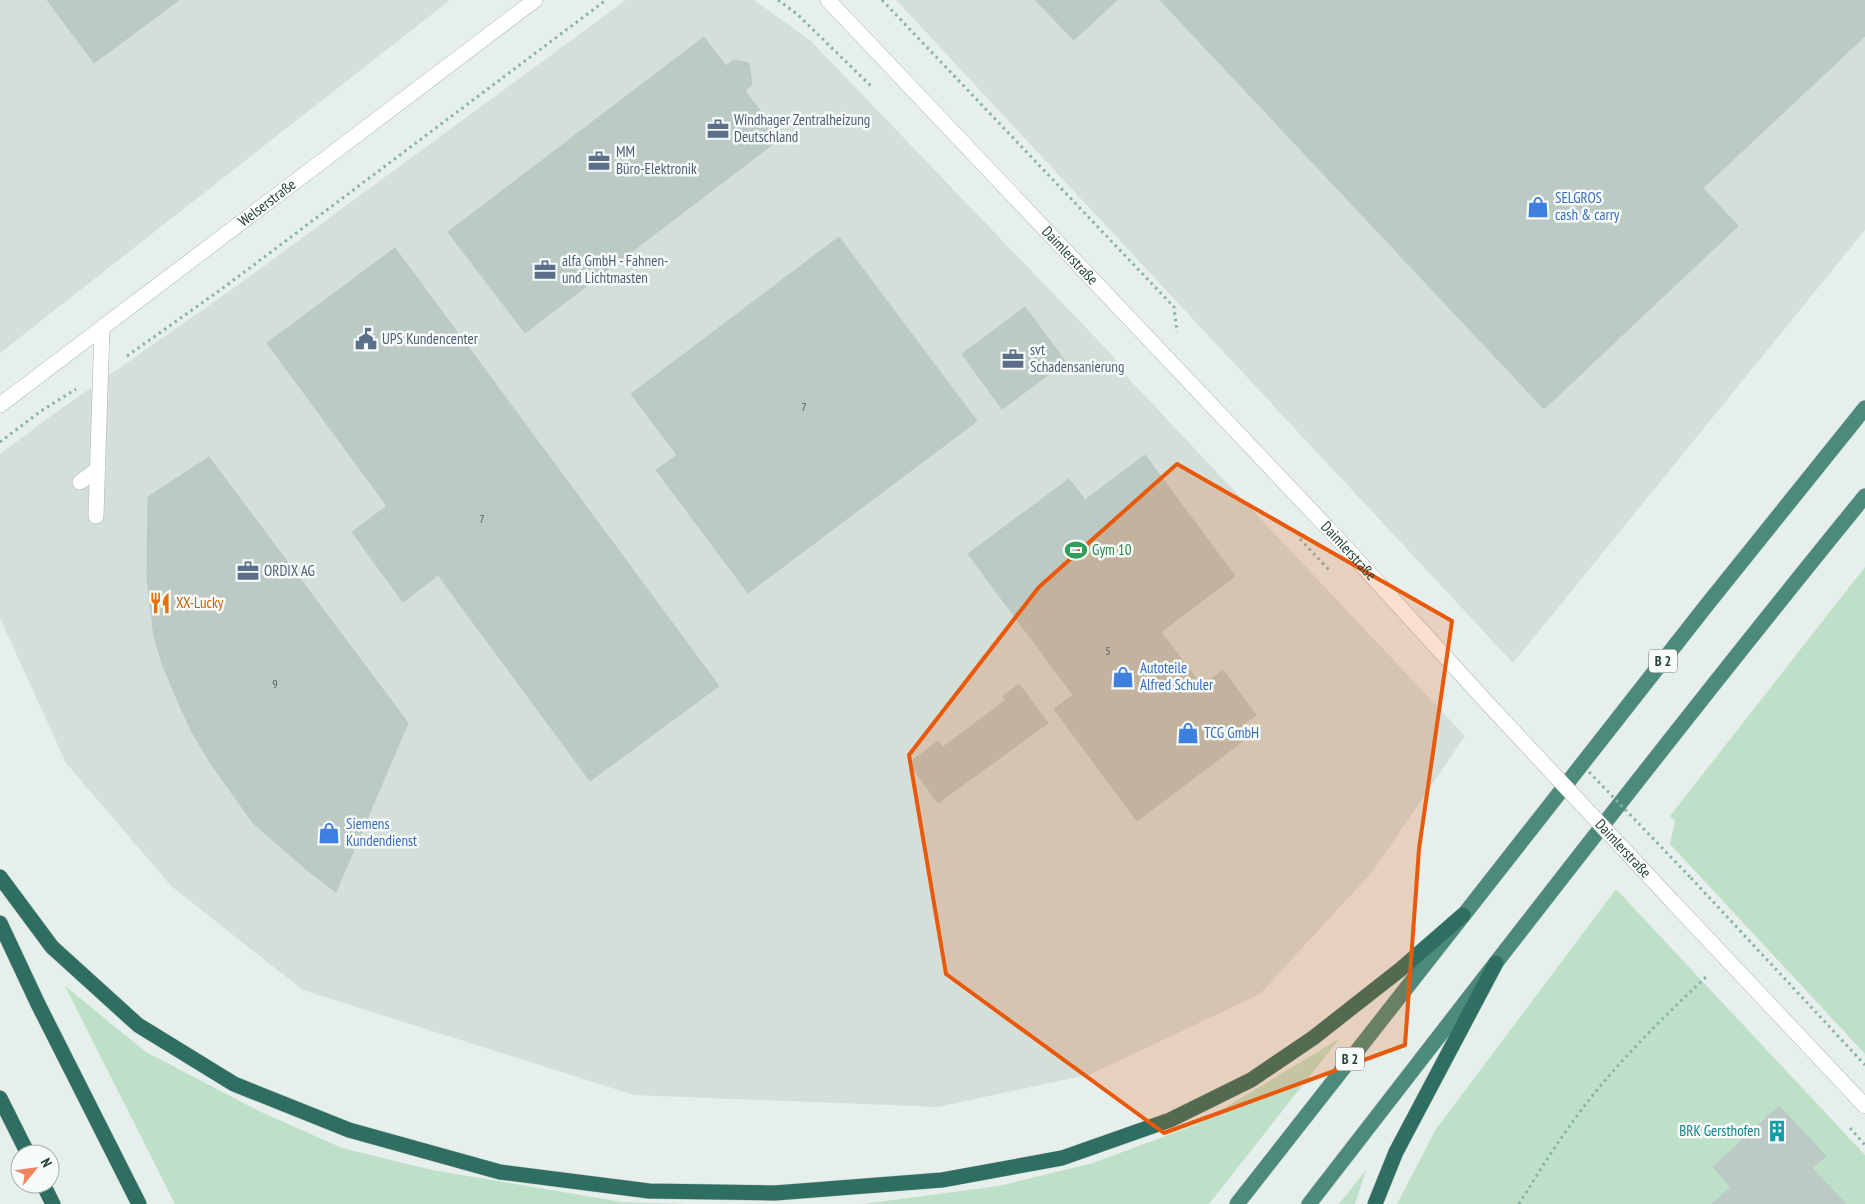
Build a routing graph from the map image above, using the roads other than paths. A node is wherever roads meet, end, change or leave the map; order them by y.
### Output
1 (535, 0) edge
2 (828, 0) edge
3 (102, 328) junction
4 (0, 405) edge
5 (1865, 408) edge
6 (98, 469) junction
7 (80, 482) dead end
8 (1865, 496) edge
9 (96, 516) dead end
10 (0, 877) edge
11 (1463, 915) junction
12 (0, 923) edge
13 (1496, 964) junction
14 (0, 1098) edge
15 (1865, 1106) edge
16 (23, 1144) edge
17 (139, 1204) edge
18 (1237, 1204) edge
19 (1309, 1204) edge
20 (1375, 1204) edge

1 - 3 street, Welserstraße
2 - 15 street, Daimlerstraße, bridge
3 - 4 street, Welserstraße
3 - 6 street
5 - 11 highway, B 2
6 - 7 street
6 - 9 street
8 - 13 highway
10 - 11 highway
11 - 18 highway, B 2
12 - 17 highway
13 - 19 highway
13 - 20 highway
14 - 16 highway

